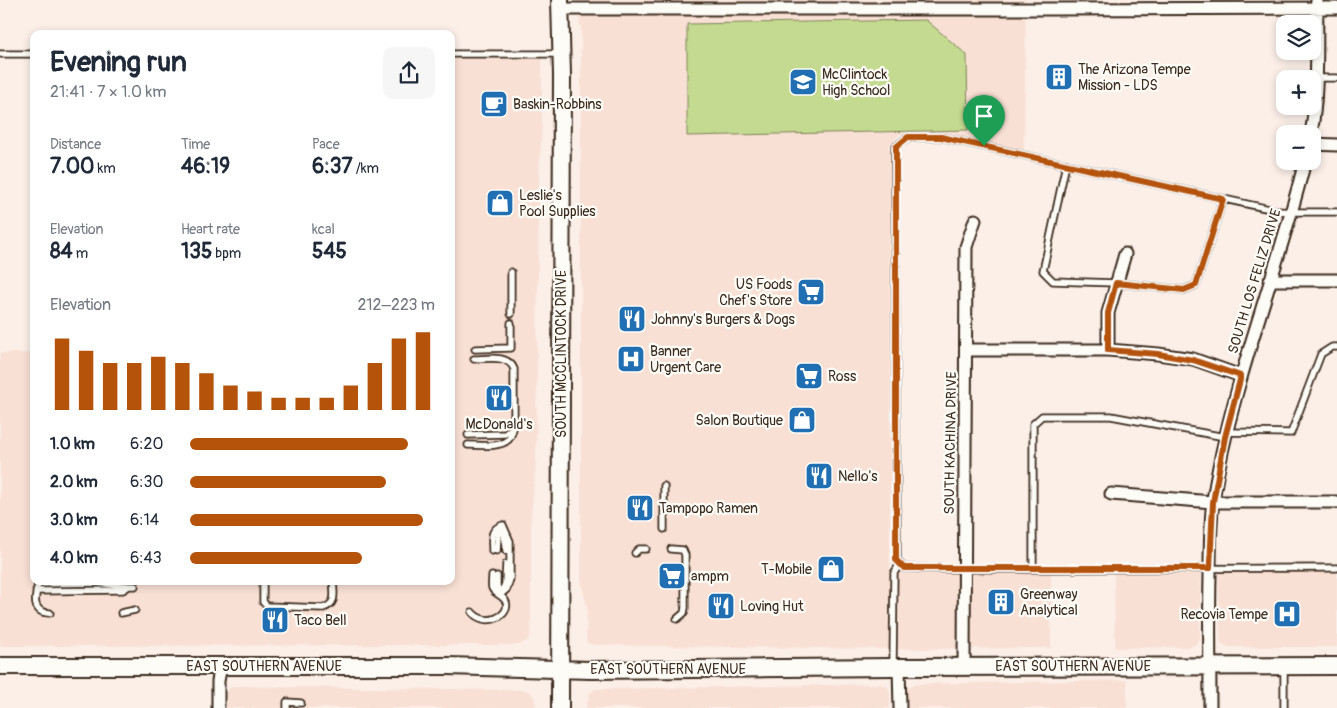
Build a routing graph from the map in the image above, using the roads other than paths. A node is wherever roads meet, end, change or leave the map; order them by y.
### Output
1 (560, 4) edge
2 (1317, 4) edge
3 (1337, 8) edge
4 (0, 54) edge
5 (30, 54) edge
6 (455, 54) edge
7 (562, 54) junction
8 (1317, 70) edge
9 (1321, 78) edge
10 (1337, 78) edge
11 (1321, 144) edge
12 (1337, 145) edge
13 (1066, 164) junction
14 (1303, 170) edge
15 (1223, 199) junction
16 (1292, 212) junction
17 (1337, 212) edge
18 (975, 220) dead end
19 (1125, 254) dead end
20 (511, 272) dead end
21 (1270, 280) junction
22 (1337, 280) edge
23 (1116, 283) junction
24 (511, 314) dead end
25 (511, 323) dead end
26 (1337, 347) edge
27 (475, 349) dead end
28 (966, 350) junction
29 (1108, 350) junction
30 (474, 359) dead end
31 (1241, 376) junction
32 (514, 424) junction
33 (1225, 434) junction
34 (468, 435) dead end
35 (468, 445) dead end
36 (664, 486) dead end
37 (1111, 494) dead end
38 (1213, 502) junction
39 (1337, 502) edge
40 (503, 524) junction
41 (664, 529) dead end
42 (646, 549) dead end
43 (671, 549) dead end
44 (495, 551) dead end
45 (506, 552) dead end
46 (635, 553) dead end
47 (506, 564) dead end
48 (900, 564) junction
49 (1210, 568) junction
50 (1337, 568) edge
51 (964, 569) junction
52 (1033, 569) junction
53 (494, 576) dead end
54 (38, 585) edge
55 (122, 585) edge
56 (263, 585) edge
57 (334, 585) edge
58 (36, 591) junction
59 (500, 595) junction
60 (135, 610) dead end
61 (472, 612) dead end
62 (50, 613) dead end
63 (121, 613) dead end
64 (677, 619) dead end
65 (0, 666) edge
66 (221, 666) junction
67 (964, 666) junction
68 (1210, 666) junction
69 (1284, 666) junction
70 (1337, 666) edge
71 (896, 667) junction
72 (560, 669) junction
73 (301, 703) dead end
74 (218, 708) edge
75 (287, 708) edge
76 (560, 708) edge
77 (900, 708) edge
78 (1210, 708) edge
79 (1284, 708) edge

1 - 2 street
1 - 7 main road, SOUTH MCCLINTOCK DRIVE
2 - 3 street
2 - 8 street
4 - 5 lane
6 - 7 lane
7 - 72 main road, SOUTH MCCLINTOCK DRIVE
9 - 10 lane
11 - 12 street
13 - 15 lane
13 - 23 lane
13 - 48 lane
14 - 16 street, SOUTH LOS FELIZ DRIVE
15 - 16 lane
15 - 23 lane
16 - 17 lane
16 - 21 street, SOUTH LOS FELIZ DRIVE
18 - 28 street, SOUTH KACHINA DRIVE
19 - 23 street
20 - 24 lane
21 - 22 street
21 - 31 street, SOUTH LOS FELIZ DRIVE
23 - 29 street
25 - 27 lane
26 - 33 lane
28 - 29 street
28 - 51 street, SOUTH KACHINA DRIVE
29 - 31 street
30 - 32 lane
31 - 33 street, SOUTH LOS FELIZ DRIVE
32 - 34 lane
32 - 35 lane
33 - 38 street, SOUTH LOS FELIZ DRIVE
33 - 52 lane
36 - 41 lane
37 - 38 street
38 - 39 street
38 - 49 street, SOUTH LOS FELIZ DRIVE
40 - 44 lane
40 - 45 lane
40 - 59 lane
42 - 46 lane
43 - 64 lane
47 - 59 lane
48 - 51 lane
48 - 71 lane
49 - 50 lane
49 - 52 lane
49 - 68 street, SOUTH LOS FELIZ DRIVE
51 - 52 lane
51 - 67 street, SOUTH KACHINA DRIVE
53 - 59 lane
54 - 58 lane
55 - 58 lane
56 - 57 lane
58 - 62 lane
59 - 61 lane
60 - 63 lane
65 - 66 main road, EAST SOUTHERN AVENUE
66 - 72 main road, EAST SOUTHERN AVENUE
66 - 74 street
67 - 68 main road, EAST SOUTHERN AVENUE
67 - 71 main road, EAST SOUTHERN AVENUE
68 - 69 main road, EAST SOUTHERN AVENUE
68 - 78 street, SOUTH LOS FELIZ DRIVE
69 - 70 main road, EAST SOUTHERN AVENUE
69 - 79 lane
71 - 72 main road, EAST SOUTHERN AVENUE
71 - 77 street
72 - 76 main road, SOUTH MCCLINTOCK DRIVE
73 - 75 lane

